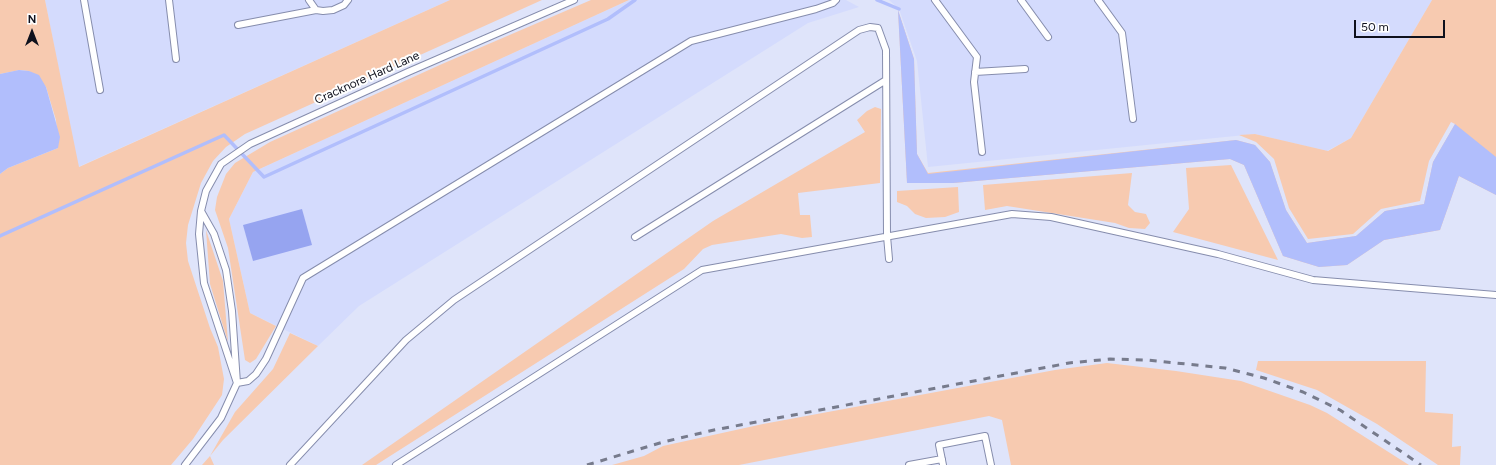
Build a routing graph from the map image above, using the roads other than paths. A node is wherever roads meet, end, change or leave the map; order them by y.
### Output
1 (84, 0) edge
2 (169, 0) edge
3 (309, 0) edge
4 (348, 0) edge
5 (574, 0) edge
6 (836, 0) edge
7 (936, 0) edge
8 (1021, 0) edge
9 (1098, 0) edge
10 (316, 10) junction
11 (238, 25) dead end
12 (1048, 37) dead end
13 (176, 59) dead end
14 (1026, 69) dead end
15 (975, 72) junction
16 (886, 80) junction
17 (100, 90) dead end
18 (1133, 119) dead end
19 (982, 152) dead end
20 (201, 211) junction
21 (887, 236) junction
22 (635, 237) dead end
23 (889, 259) dead end
24 (1496, 295) edge
25 (237, 382) junction
26 (942, 462) edge
27 (185, 465) edge
28 (290, 465) edge
29 (396, 465) edge
30 (909, 465) edge
31 (991, 465) edge

1 - 17 lane
2 - 13 lane
3 - 10 lane
4 - 10 lane
5 - 20 lane, Cracknore Hard Lane
6 - 25 lane
7 - 15 lane
8 - 12 lane
9 - 18 lane
10 - 11 lane
14 - 15 lane
15 - 19 lane
16 - 21 lane
16 - 22 lane
16 - 28 lane
20 - 25 lane, Cracknore Hard Lane
20 - 25 lane
21 - 23 lane
21 - 24 lane
21 - 29 lane
25 - 27 lane
26 - 30 lane
26 - 31 lane

